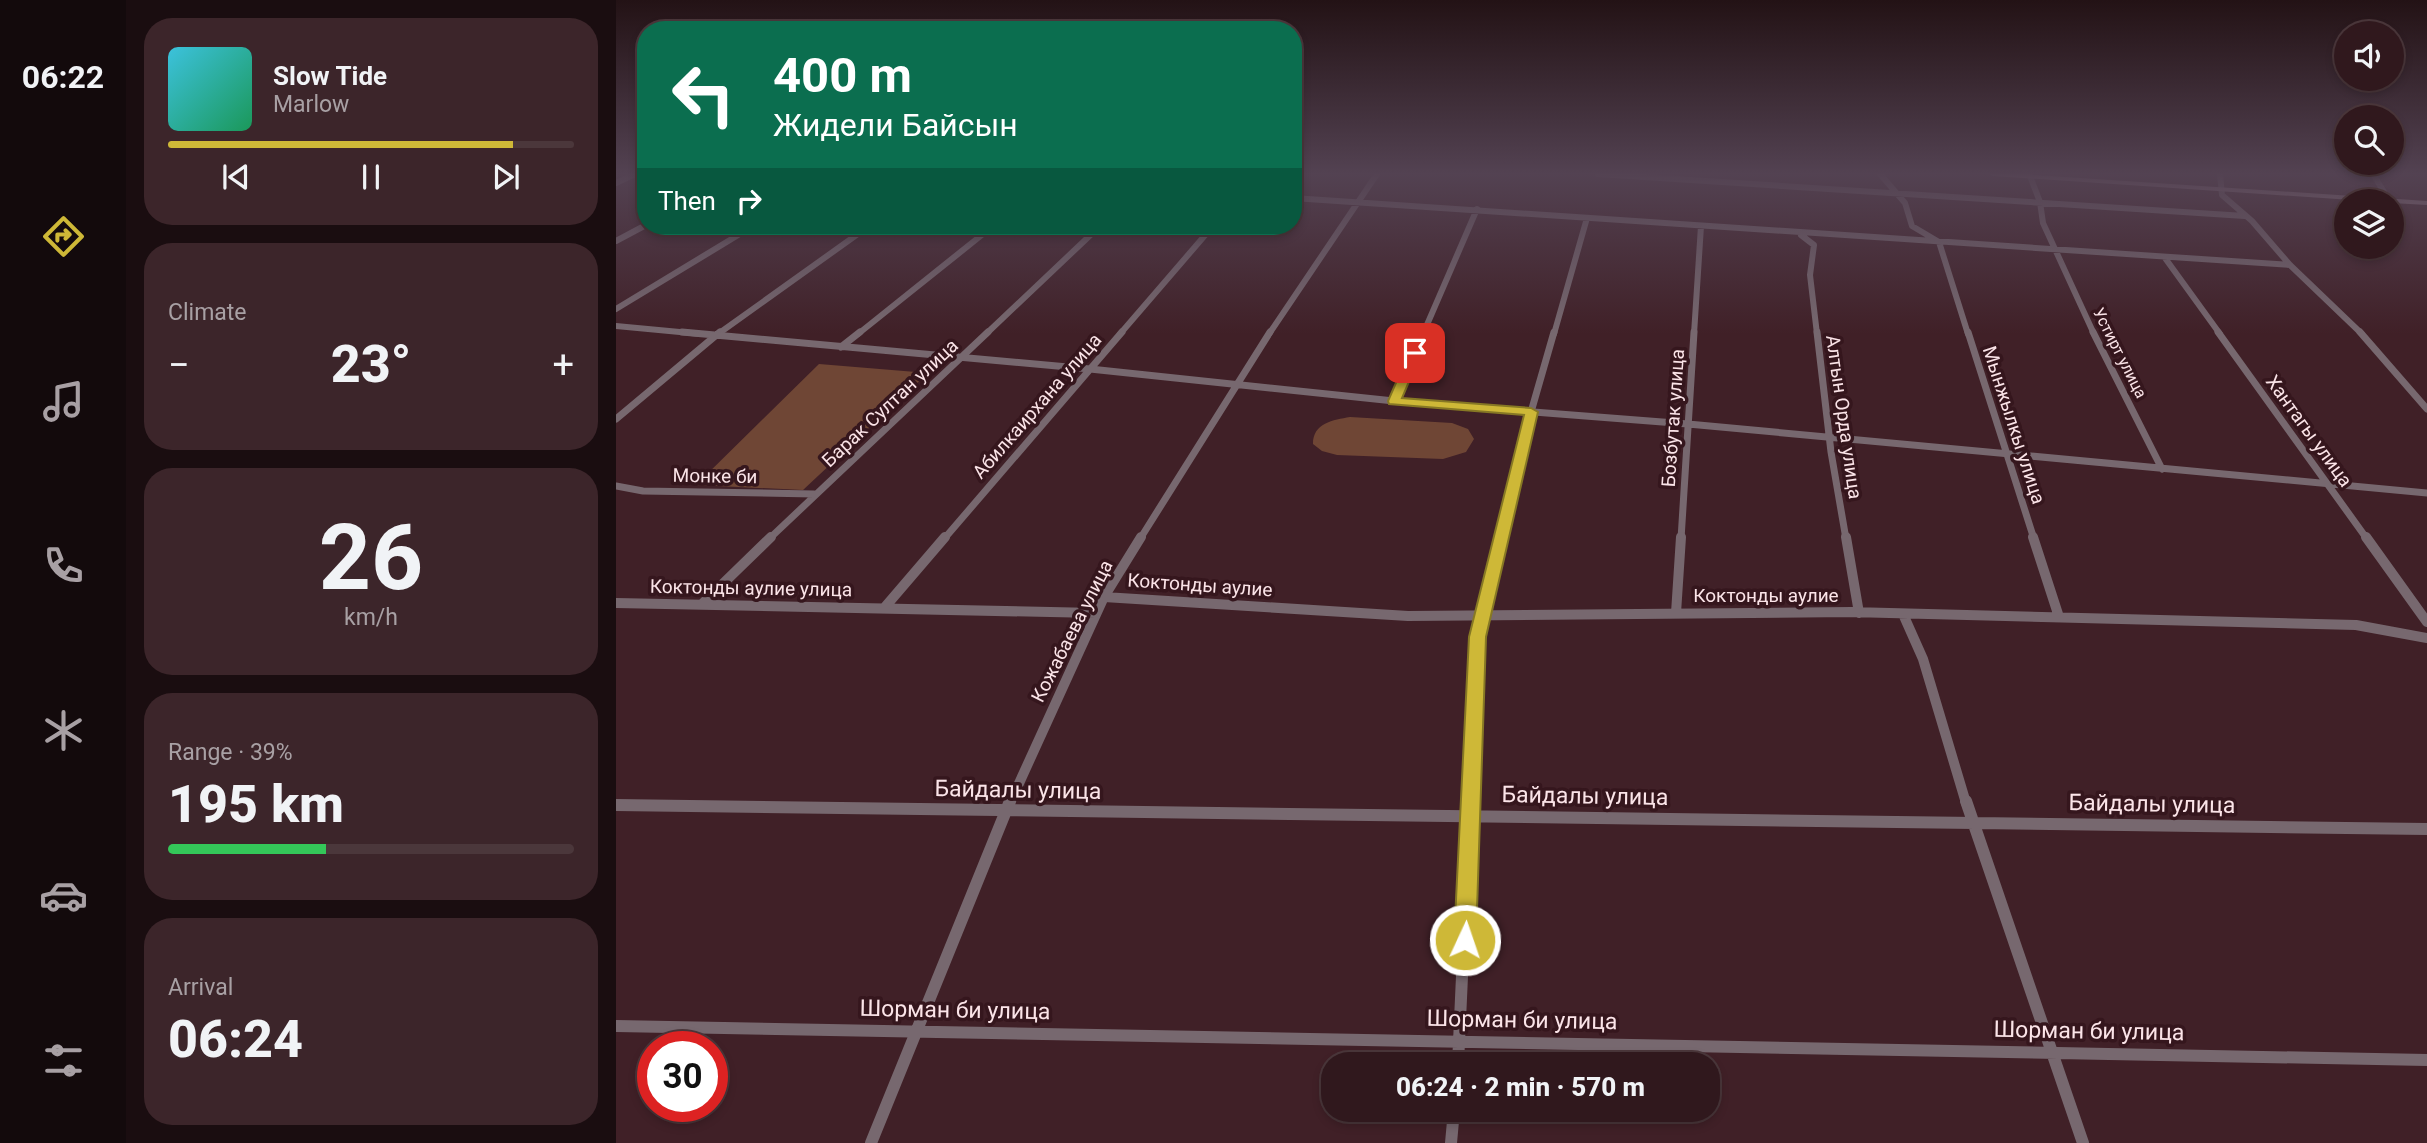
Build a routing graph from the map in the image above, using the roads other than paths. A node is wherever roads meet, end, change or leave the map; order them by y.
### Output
1 (1341, 227) edge
2 (1469, 227) edge
3 (1584, 227) edge
4 (1701, 227) edge
5 (1722, 227) edge
6 (1914, 227) edge
7 (2045, 227) edge
8 (2255, 227) edge
9 (637, 230) edge
10 (1797, 232) junction
11 (738, 235) edge
12 (856, 235) edge
13 (982, 235) edge
14 (1091, 235) edge
15 (1205, 235) edge
16 (616, 241) edge
17 (1938, 242) junction
18 (2057, 248) junction
19 (2165, 258) junction
20 (2290, 265) junction
21 (616, 309) edge
22 (616, 326) edge
23 (716, 336) junction
24 (841, 347) junction
25 (962, 358) junction
26 (1090, 369) junction
27 (1236, 384) junction
28 (1394, 401) junction
29 (2427, 409) edge
30 (1531, 412) junction
31 (616, 419) edge
32 (1688, 424) junction
33 (1829, 438) junction
34 (2007, 455) junction
35 (2162, 469) junction
36 (2328, 485) junction
37 (616, 486) edge
38 (2427, 493) edge
39 (814, 494) junction
40 (1104, 597) junction
41 (616, 603) edge
42 (702, 604) junction
43 (885, 607) junction
44 (1484, 612) junction
45 (1096, 613) junction
46 (1676, 613) junction
47 (1859, 613) junction
48 (1903, 614) junction
49 (2059, 617) junction
50 (2427, 622) edge
51 (2427, 638) edge
52 (616, 805) edge
53 (1006, 811) junction
54 (1471, 815) junction
55 (1973, 824) junction
56 (2427, 829) edge
57 (616, 1026) edge
58 (915, 1030) junction
59 (1461, 1040) junction
60 (2049, 1051) junction
61 (1460, 1052) edge
62 (2427, 1060) edge
63 (1453, 1122) edge
64 (871, 1143) edge
65 (1451, 1143) edge
66 (2083, 1143) edge

1 - 27 street, Кожабаева улица
2 - 28 street
3 - 30 street
4 - 32 street, Бозбутак улица
5 - 10 street
6 - 17 street
7 - 18 street, Устирт улица
8 - 20 street
9 - 16 street
10 - 17 street
10 - 33 street, Алтын Орда улица
11 - 21 street
12 - 23 street
13 - 24 street
14 - 25 street, Барак Султан улица
15 - 26 street, Абилкаирхана улица
17 - 18 street
17 - 34 street, Мынжылкы улица
18 - 19 street
18 - 35 street, Устирт улица
19 - 20 street
19 - 36 street, Хантагы улица
20 - 29 street
22 - 23 street
23 - 24 street
23 - 31 street
24 - 25 street
25 - 26 street
25 - 39 street, Барак Султан улица
26 - 27 street
26 - 43 street, Абилкаирхана улица
27 - 28 street
27 - 40 street, Кожабаева улица
28 - 30 street
30 - 32 street
30 - 44 street
32 - 33 street
32 - 46 street, Бозбутак улица
33 - 34 street
33 - 47 street, Алтын Орда улица
34 - 35 street
34 - 49 street, Мынжылкы улица
35 - 36 street
36 - 38 street
36 - 50 street, Хантагы улица
37 - 39 street, Монке би
39 - 42 street, Барак Султан улица
40 - 44 street, Коктонды аулие
40 - 45 street, Кожабаева улица
41 - 42 street, Коктонды аулие улица
42 - 43 street, Коктонды аулие улица
43 - 45 street, Коктонды аулие улица
44 - 46 street, Коктонды аулие
44 - 54 street
45 - 53 street, Кожабаева улица
46 - 47 street, Коктонды аулие
47 - 48 street, Коктонды аулие
48 - 49 street, Коктонды аулие
48 - 55 street
49 - 51 street, Коктонды аулие
52 - 53 street, Байдалы улица
53 - 54 street, Байдалы улица
53 - 58 street, Кожабаева улица
54 - 55 street, Байдалы улица
54 - 59 street
55 - 56 street, Байдалы улица
55 - 60 street
57 - 58 street, Шорман би улица
58 - 59 street, Шорман би улица
58 - 64 street, Кожабаева улица
59 - 60 street, Шорман би улица
59 - 61 street
60 - 62 street, Шорман би улица
60 - 66 street
63 - 65 street

